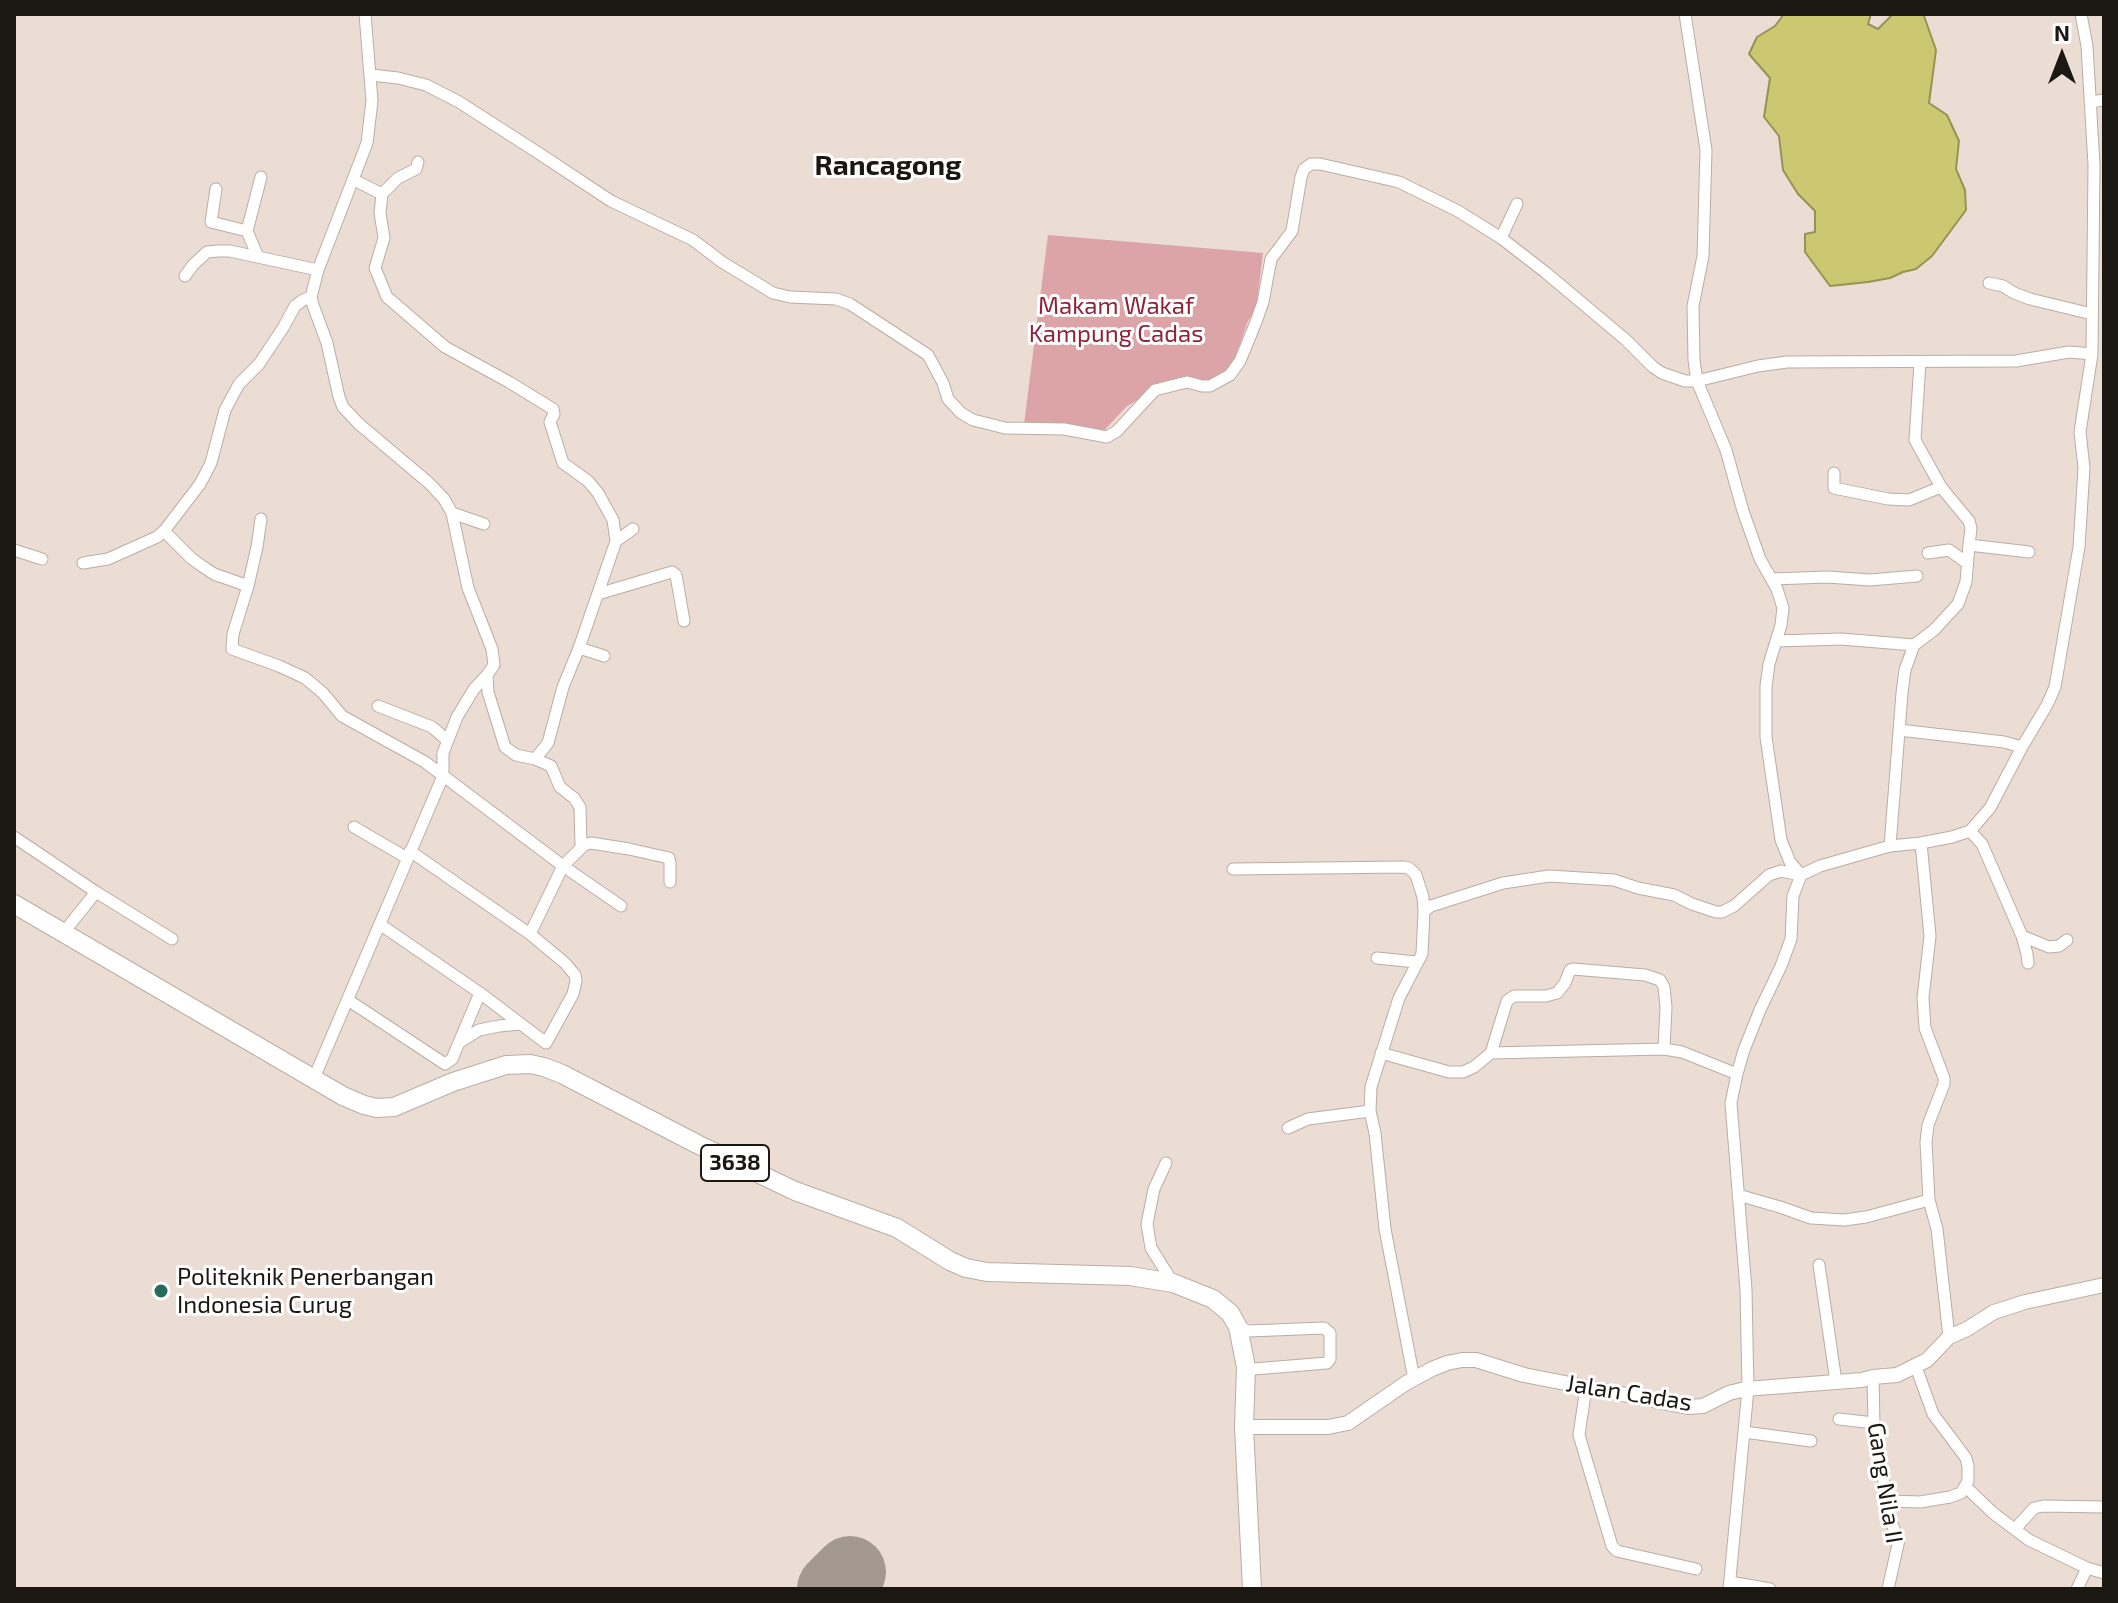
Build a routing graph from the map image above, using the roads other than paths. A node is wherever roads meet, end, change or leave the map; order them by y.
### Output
1 (365, 14) edge
2 (1685, 14) edge
3 (2081, 14) edge
4 (371, 75) junction
5 (2104, 100) edge
6 (2090, 102) junction
7 (418, 162) dead end
8 (261, 177) dead end
9 (354, 180) junction
10 (216, 189) dead end
11 (382, 194) junction
12 (1517, 204) dead end
13 (247, 231) junction
14 (1501, 238) junction
15 (258, 257) junction
16 (318, 270) junction
17 (185, 276) dead end
18 (1989, 283) dead end
19 (311, 297) junction
20 (2092, 314) junction
21 (2092, 354) junction
22 (1920, 362) junction
23 (1697, 381) junction
24 (1834, 473) dead end
25 (1941, 487) junction
26 (452, 513) junction
27 (261, 519) dead end
28 (484, 524) dead end
29 (633, 529) dead end
30 (164, 531) junction
31 (616, 541) junction
32 (1969, 545) junction
33 (14, 550) edge
34 (2029, 552) dead end
35 (1928, 553) dead end
36 (42, 559) dead end
37 (83, 563) dead end
38 (1967, 563) junction
39 (1917, 576) dead end
40 (1772, 579) junction
41 (248, 586) junction
42 (598, 594) junction
43 (684, 621) dead end
44 (1777, 641) junction
45 (1914, 645) junction
46 (579, 648) junction
47 (604, 656) dead end
48 (487, 675) junction
49 (378, 706) dead end
50 (1899, 730) junction
51 (447, 740) junction
52 (2022, 747) junction
53 (535, 759) junction
54 (443, 776) junction
55 (354, 827) dead end
56 (1970, 831) junction
57 (14, 837) edge
58 (1921, 843) junction
59 (581, 846) junction
60 (1890, 846) junction
61 (408, 855) junction
62 (563, 866) junction
63 (1233, 869) dead end
64 (1801, 875) junction
65 (670, 882) dead end
66 (96, 892) junction
67 (14, 904) edge
68 (621, 906) dead end
69 (1424, 911) junction
70 (381, 925) junction
71 (64, 932) junction
72 (530, 934) junction
73 (2022, 936) junction
74 (172, 939) dead end
75 (2067, 940) dead end
76 (1377, 958) dead end
77 (1416, 962) junction
78 (2028, 963) dead end
79 (480, 993) junction
80 (348, 1000) junction
81 (520, 1024) junction
82 (459, 1042) junction
83 (1664, 1049) junction
84 (1381, 1053) junction
85 (1491, 1053) junction
86 (1737, 1074) junction
87 (314, 1078) junction
88 (1370, 1111) junction
89 (1288, 1128) dead end
90 (1166, 1163) dead end
91 (1738, 1195) junction
92 (1929, 1200) junction
93 (1819, 1265) dead end
94 (1173, 1283) junction
95 (2104, 1285) edge
96 (1238, 1327) junction
97 (1949, 1337) junction
98 (1246, 1367) junction
99 (1916, 1367) junction
100 (1873, 1377) junction
101 (1414, 1379) junction
102 (1836, 1382) junction
103 (1586, 1387) junction
104 (1748, 1389) junction
105 (1839, 1419) dead end
106 (1874, 1423) junction
107 (1244, 1427) junction
108 (1744, 1432) junction
109 (1811, 1441) dead end
110 (1966, 1487) junction
111 (1888, 1501) junction
112 (2104, 1507) edge
113 (2015, 1529) junction
114 (2087, 1568) junction
115 (1696, 1569) dead end
116 (2104, 1573) edge
117 (1730, 1585) edge
118 (1252, 1589) edge
119 (1770, 1589) edge
120 (1888, 1589) edge
121 (2077, 1589) edge

1 - 4 street
2 - 23 street
3 - 6 street
4 - 9 street
4 - 14 street
5 - 6 street
6 - 20 street
7 - 11 street
8 - 13 street
9 - 11 street
9 - 16 street
10 - 13 street
11 - 31 street
12 - 14 street
13 - 15 street
14 - 23 street
15 - 16 street
15 - 17 street
16 - 19 street
18 - 20 street
19 - 26 street
19 - 30 street
20 - 21 street
21 - 22 street
21 - 52 street
22 - 23 street
22 - 25 street
23 - 40 street
24 - 25 street
25 - 32 street
26 - 28 street
26 - 48 street
27 - 41 street
29 - 31 street
30 - 37 street
30 - 41 street
31 - 42 street
32 - 34 street
32 - 38 street
33 - 36 street
35 - 38 street
38 - 45 street
39 - 40 street
40 - 44 street
41 - 54 street
42 - 43 street
42 - 46 street
44 - 45 street
44 - 64 street
45 - 50 street
46 - 47 street
46 - 53 street
48 - 51 street
48 - 53 street
49 - 51 street
50 - 52 street
50 - 60 street
51 - 54 street
52 - 56 street
53 - 59 street
54 - 61 street
54 - 62 street
55 - 61 street
56 - 58 street
56 - 73 street
57 - 66 street
58 - 60 street
58 - 92 street
59 - 62 street
59 - 65 street
60 - 64 street
61 - 70 street
61 - 72 street
62 - 68 street
62 - 72 street
63 - 69 street
64 - 69 street
64 - 86 street
66 - 71 street
66 - 74 street
67 - 71 main road, 3638
69 - 77 street
70 - 79 street
70 - 80 street
71 - 87 main road, 3638
72 - 81 street
73 - 75 street
73 - 78 street
76 - 77 street
77 - 84 street
79 - 81 street
79 - 82 street
80 - 82 street
80 - 87 street
81 - 82 street
83 - 85 street
83 - 85 street
83 - 86 street
84 - 85 street
84 - 88 street
86 - 91 street
87 - 94 main road, 3638
88 - 89 street
88 - 101 street
90 - 94 street
91 - 92 street
91 - 104 street
92 - 97 street
93 - 102 street
94 - 96 main road, 3638
95 - 97 street, Jalan Cadas
96 - 98 main road
96 - 98 street
97 - 99 street, Jalan Cadas
98 - 107 main road
99 - 100 street, Jalan Cadas
99 - 110 street
100 - 102 street, Jalan Cadas
100 - 106 street, Gang Nila II
101 - 103 street, Jalan Cadas
101 - 107 street, Jalan Cadas
102 - 104 street, Jalan Cadas
103 - 104 street, Jalan Cadas
103 - 115 street
104 - 108 street
105 - 106 street
106 - 111 street, Gang Nila II
107 - 118 main road
108 - 109 street
108 - 117 street
110 - 111 street
110 - 113 street
111 - 120 street, Gang Nila II
112 - 113 street
113 - 114 street
114 - 116 street
114 - 121 street
117 - 119 street

